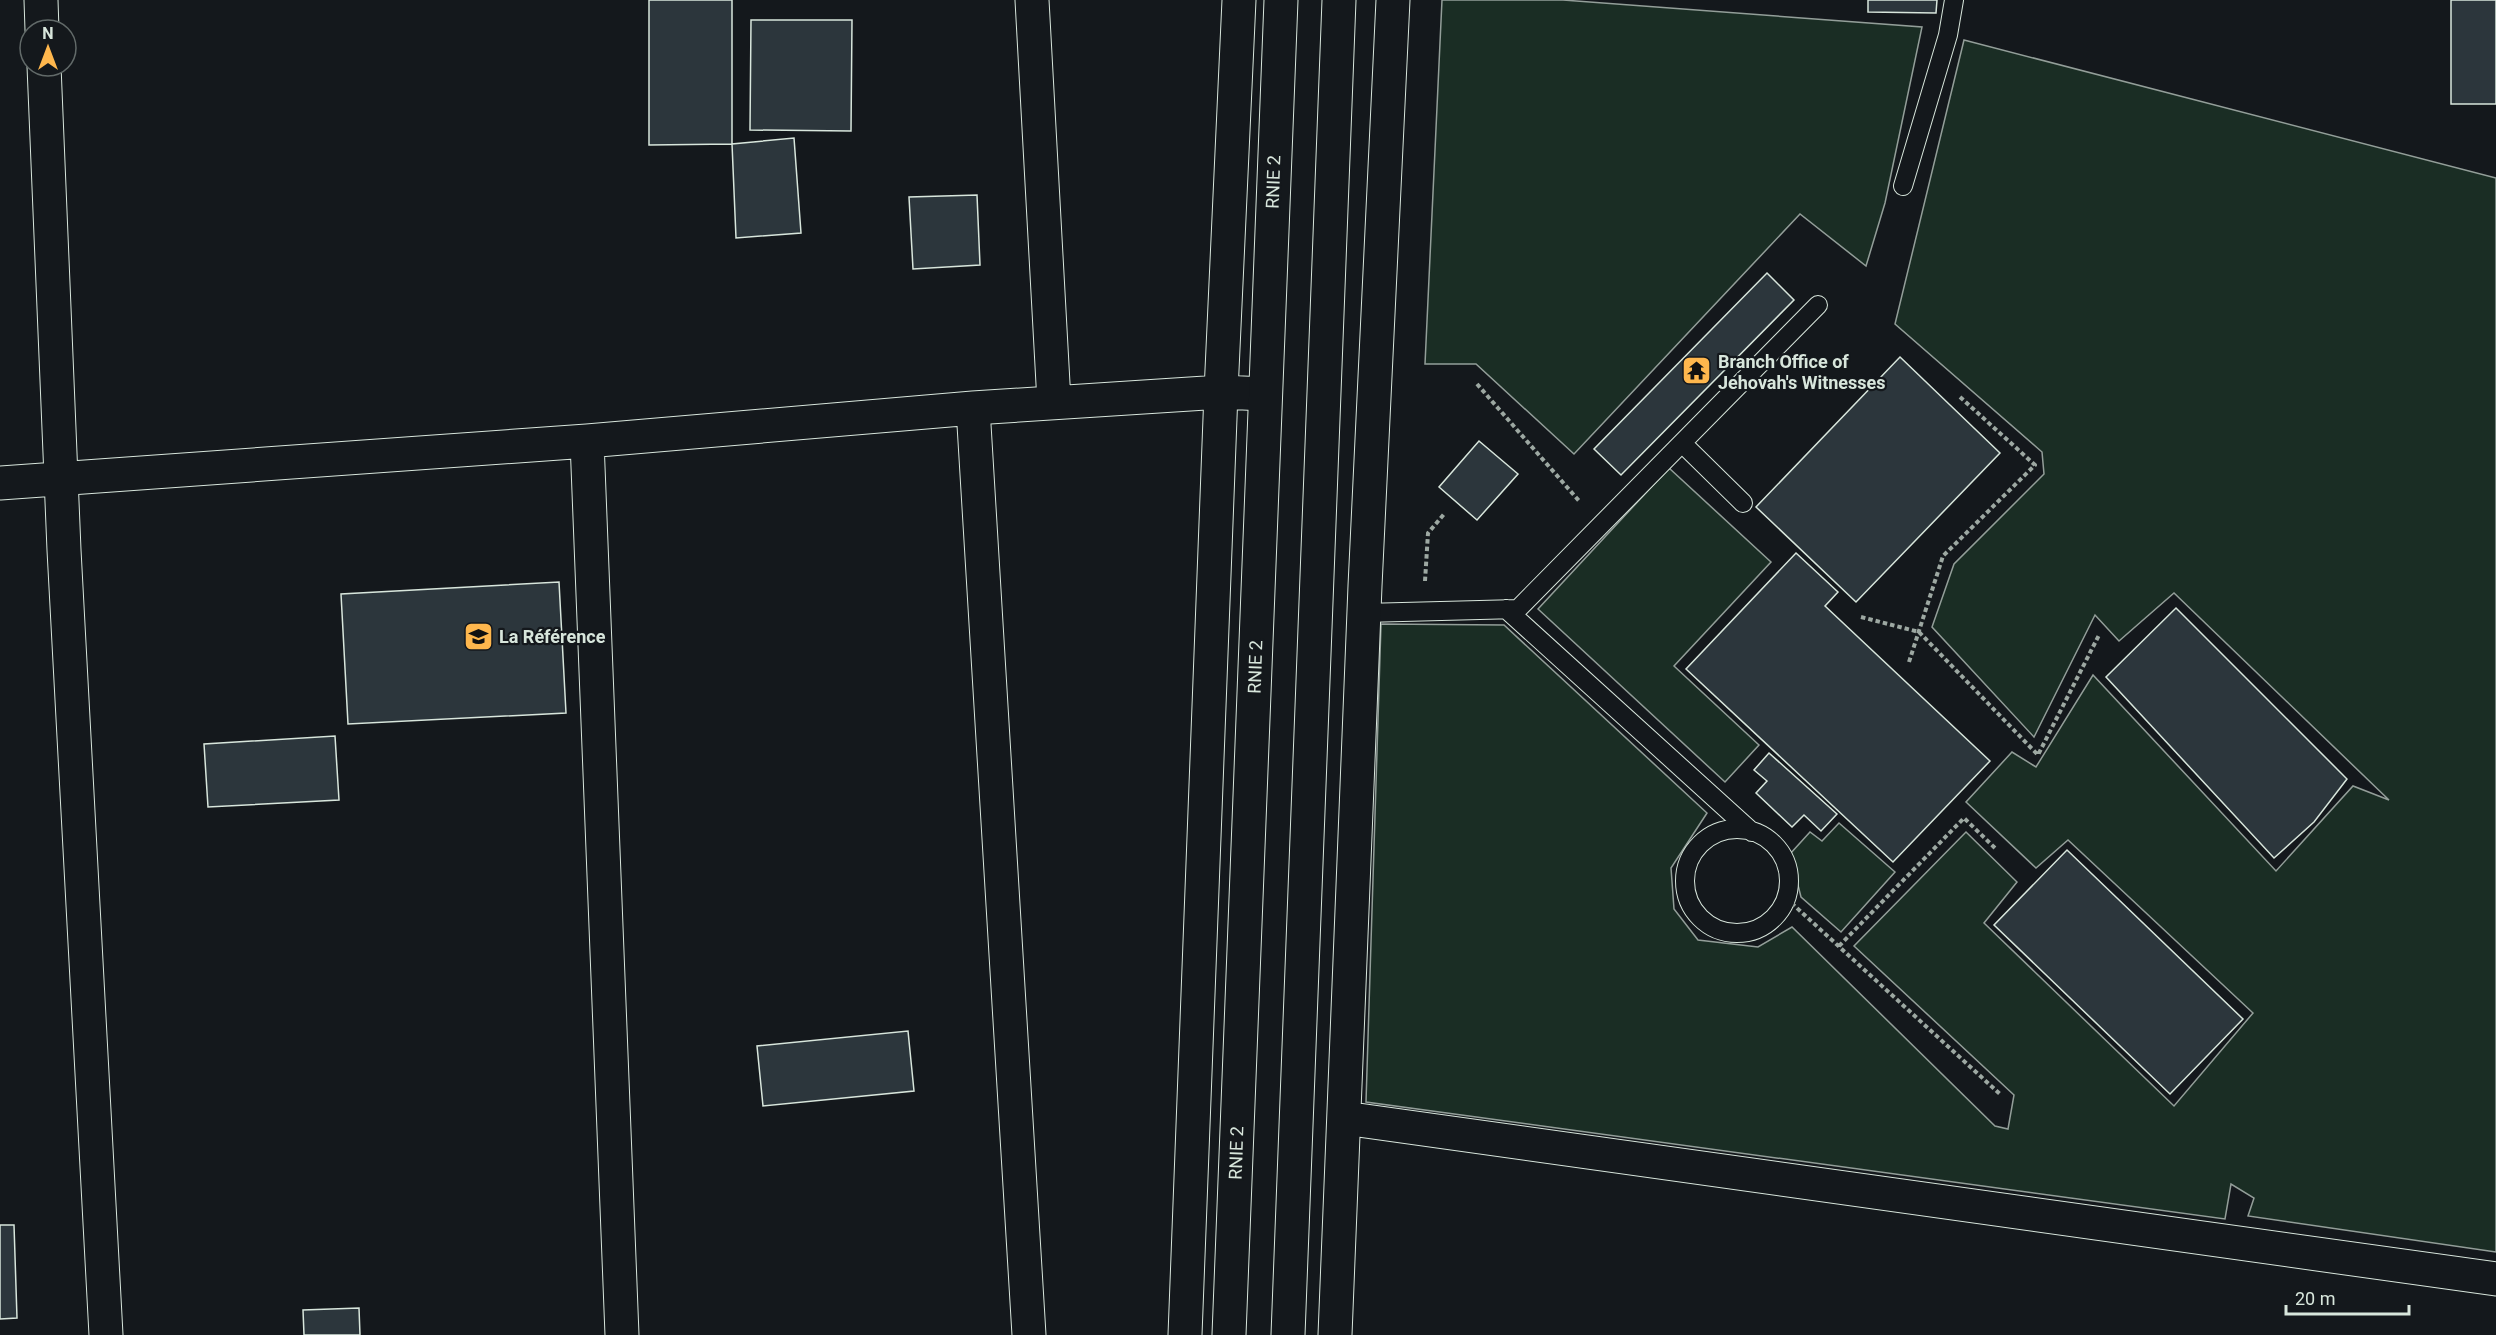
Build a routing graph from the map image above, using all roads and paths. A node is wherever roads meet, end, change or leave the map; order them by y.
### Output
1 (41, 0) edge
2 (1032, 0) edge
3 (1239, 0) edge
4 (1281, 0) edge
5 (1339, 0) edge
6 (1393, 0) edge
7 (1954, 0) edge
8 (42, 18) edge
9 (44, 78) edge
10 (1903, 186) dead end
11 (1818, 305) dead end
12 (1477, 384) dead end
13 (1221, 392) junction
14 (1265, 394) junction
15 (1959, 396) dead end
16 (1054, 402) junction
17 (973, 408) junction
18 (587, 441) junction
19 (1682, 443) junction
20 (60, 480) junction
21 (0, 483) edge
22 (1743, 503) dead end
23 (1445, 513) dead end
24 (1600, 525) junction
25 (1506, 609) junction
26 (1424, 612) junction
27 (1364, 613) junction
28 (1861, 617) dead end
29 (1919, 632) junction
30 (2099, 635) dead end
31 (1909, 662) dead end
32 (1752, 832) junction
33 (1996, 849) dead end
34 (1786, 898) junction
35 (1839, 946) junction
36 (2001, 1095) dead end
37 (1344, 1118) junction
38 (2496, 1279) edge
39 (106, 1335) edge
40 (622, 1335) edge
41 (1029, 1335) edge
42 (1185, 1335) edge
43 (1229, 1335) edge
44 (1288, 1335) edge
45 (1335, 1335) edge

1 - 8 main road
2 - 16 main road
3 - 13 main road
4 - 14 main road, RNIE 2 / RNIE 2
5 - 44 main road
6 - 27 main road
7 - 10 lane
9 - 20 main road
11 - 19 lane
12 - 24 path
13 - 14 main road
13 - 16 main road
13 - 42 main road
14 - 43 main road, RNIE 2 / RNIE 2
15 - 29 path
16 - 17 main road
17 - 18 main road
17 - 41 main road
18 - 20 main road
18 - 40 main road
19 - 22 lane
19 - 24 lane
20 - 21 main road
20 - 39 main road
23 - 26 path
24 - 25 lane
25 - 26 lane
25 - 32 lane
26 - 27 lane
27 - 37 main road
28 - 29 path
29 - 30 path
29 - 31 path
32 - 34 lane
32 - 34 lane
33 - 35 path
34 - 35 path
35 - 36 path
37 - 38 main road
37 - 45 main road

